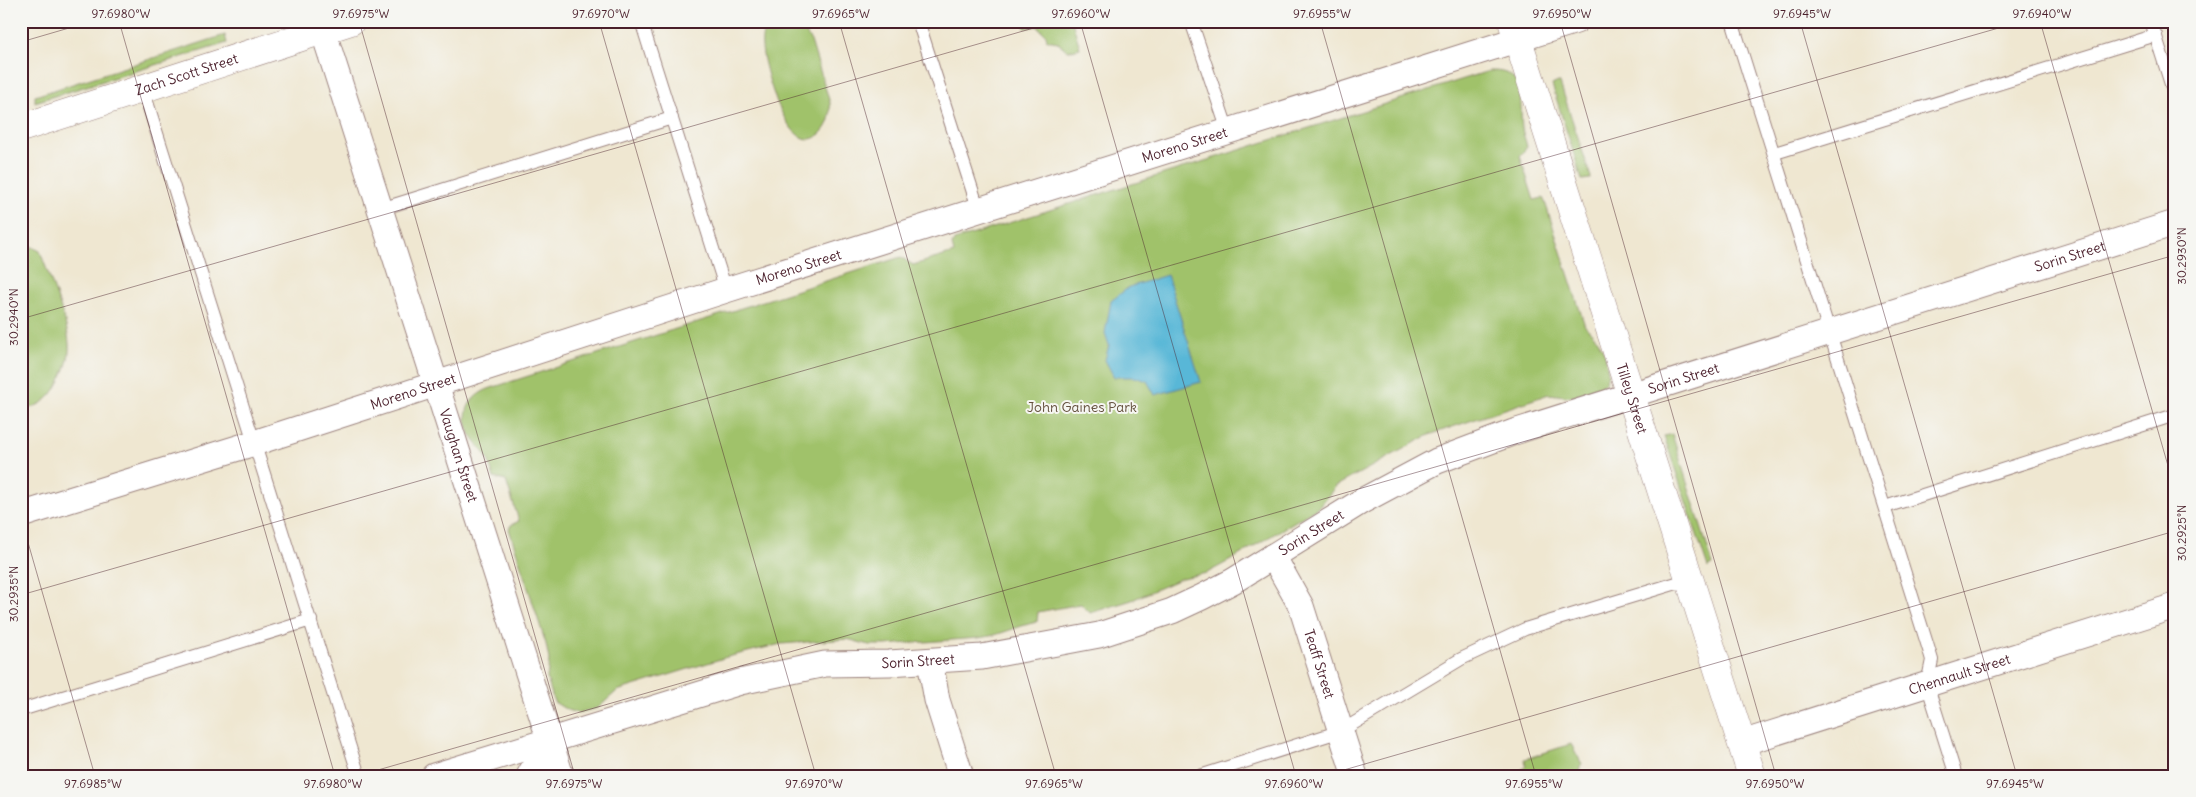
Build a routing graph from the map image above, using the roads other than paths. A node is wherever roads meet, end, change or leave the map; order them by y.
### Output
1 (351, 21) edge
2 (641, 21) edge
3 (918, 21) edge
4 (1191, 21) edge
5 (1576, 21) edge
6 (1732, 21) edge
7 (2151, 21) edge
8 (321, 26) edge
9 (1515, 30) edge
10 (2156, 35) junction
11 (143, 89) junction
12 (2175, 97) edge
13 (672, 118) junction
14 (21, 128) edge
15 (1228, 132) junction
16 (1774, 153) junction
17 (381, 209) junction
18 (978, 211) junction
19 (2175, 223) edge
20 (726, 290) junction
21 (1830, 332) junction
22 (436, 384) junction
23 (1631, 396) junction
24 (2175, 415) edge
25 (254, 443) junction
26 (1885, 506) junction
27 (21, 515) edge
28 (1273, 556) junction
29 (1690, 579) junction
30 (2175, 606) edge
31 (311, 620) junction
32 (930, 661) junction
33 (1927, 684) junction
34 (21, 710) edge
35 (1341, 731) junction
36 (549, 740) junction
37 (1742, 743) junction
38 (359, 776) edge
39 (434, 776) edge
40 (529, 776) edge
41 (561, 776) edge
42 (961, 776) edge
43 (1200, 776) edge
44 (1355, 776) edge
45 (1752, 776) edge
46 (1956, 776) edge

1 - 8 street, Zach Scott Street
2 - 13 lane
3 - 18 lane
4 - 15 lane
5 - 9 street, Moreno Street
6 - 16 lane
7 - 10 lane
8 - 11 street, Zach Scott Street
8 - 17 street, Vaughan Street
9 - 15 street, Moreno Street
9 - 23 street, Tilley Street
10 - 12 lane
10 - 16 lane
11 - 14 street, Zach Scott Street
11 - 25 lane
13 - 17 lane
13 - 20 lane
15 - 18 street, Moreno Street
16 - 21 lane
17 - 22 street, Vaughan Street
18 - 20 street, Moreno Street
19 - 21 street, Sorin Street
20 - 22 street, Moreno Street
21 - 23 street, Sorin Street
21 - 26 lane
22 - 25 street, Moreno Street
22 - 36 street, Vaughan Street
23 - 28 street, Sorin Street
23 - 29 street, Tilley Street
24 - 26 lane
25 - 27 street, Moreno Street
25 - 31 lane
26 - 33 lane
28 - 32 street, Sorin Street
28 - 35 street, Teaff Street
29 - 35 lane
29 - 37 street, Tilley Street
30 - 33 street, Chennault Street
31 - 34 lane
31 - 38 lane
32 - 36 street, Sorin Street
32 - 42 street
33 - 37 street, Chennault Street
33 - 46 lane
35 - 43 lane
35 - 44 street, Teaff Street
36 - 39 street, Sorin Street
36 - 40 street
36 - 41 street, Vaughan Street
37 - 45 street, Tilley Street

